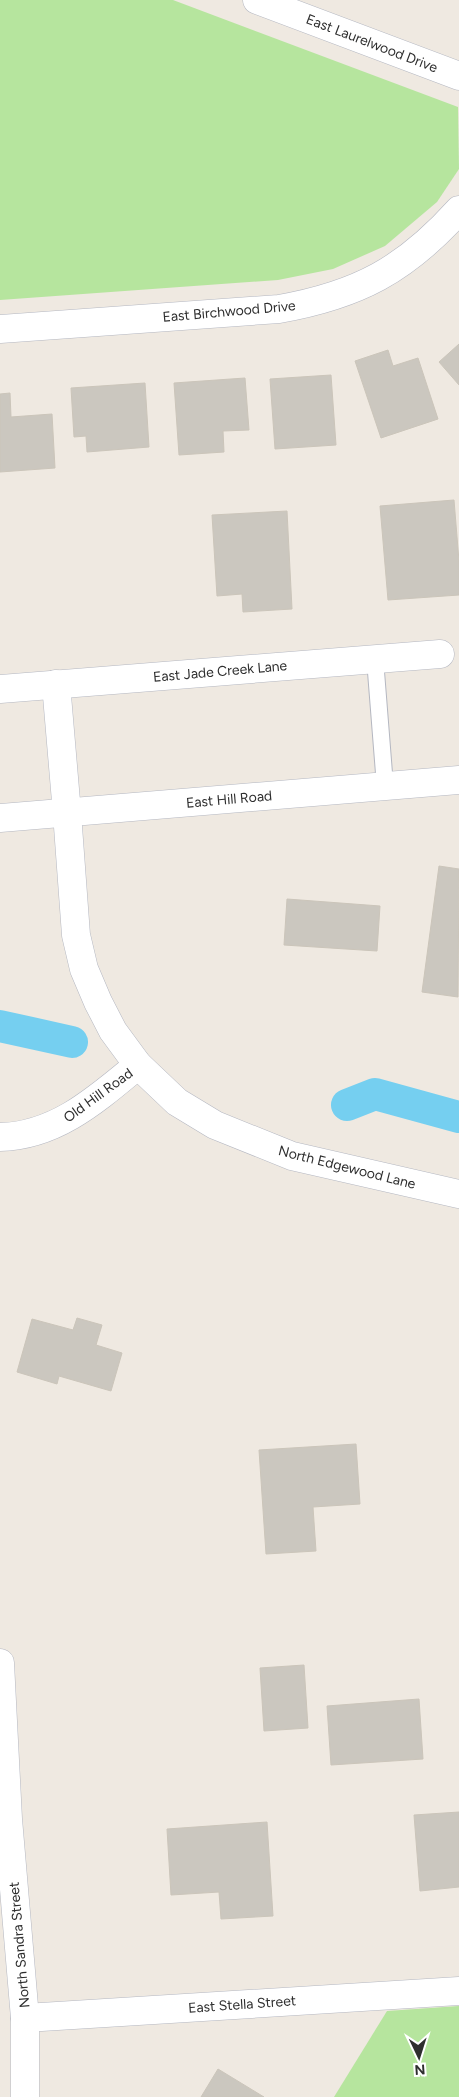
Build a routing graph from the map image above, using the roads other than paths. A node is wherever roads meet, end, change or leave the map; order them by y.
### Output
1 (257, 0) edge
2 (459, 76) edge
3 (459, 210) edge
4 (0, 329) edge
5 (440, 654) dead end
6 (375, 659) junction
7 (56, 684) junction
8 (0, 688) edge
9 (459, 780) edge
10 (385, 786) junction
11 (67, 813) junction
12 (0, 818) edge
13 (138, 1065) junction
14 (0, 1137) edge
15 (459, 1194) edge
16 (0, 1663) edge
17 (459, 1991) edge
18 (25, 2018) junction
19 (25, 2097) edge

1 - 2 street, East Laurelwood Drive
3 - 4 street, East Birchwood Drive
5 - 6 street, East Jade Creek Lane
6 - 7 street, East Jade Creek Lane
6 - 10 lane
7 - 8 street, East Jade Creek Lane
7 - 11 street, North Edgewood Lane
9 - 10 street, East Hill Road
10 - 11 street, East Hill Road
11 - 12 street, East Hill Road
11 - 13 street, North Edgewood Lane
13 - 14 street, Old Hill Road
13 - 15 street, North Edgewood Lane
16 - 18 street, North Sandra Street
17 - 18 street, East Stella Street
18 - 19 street, North Sandra Street

